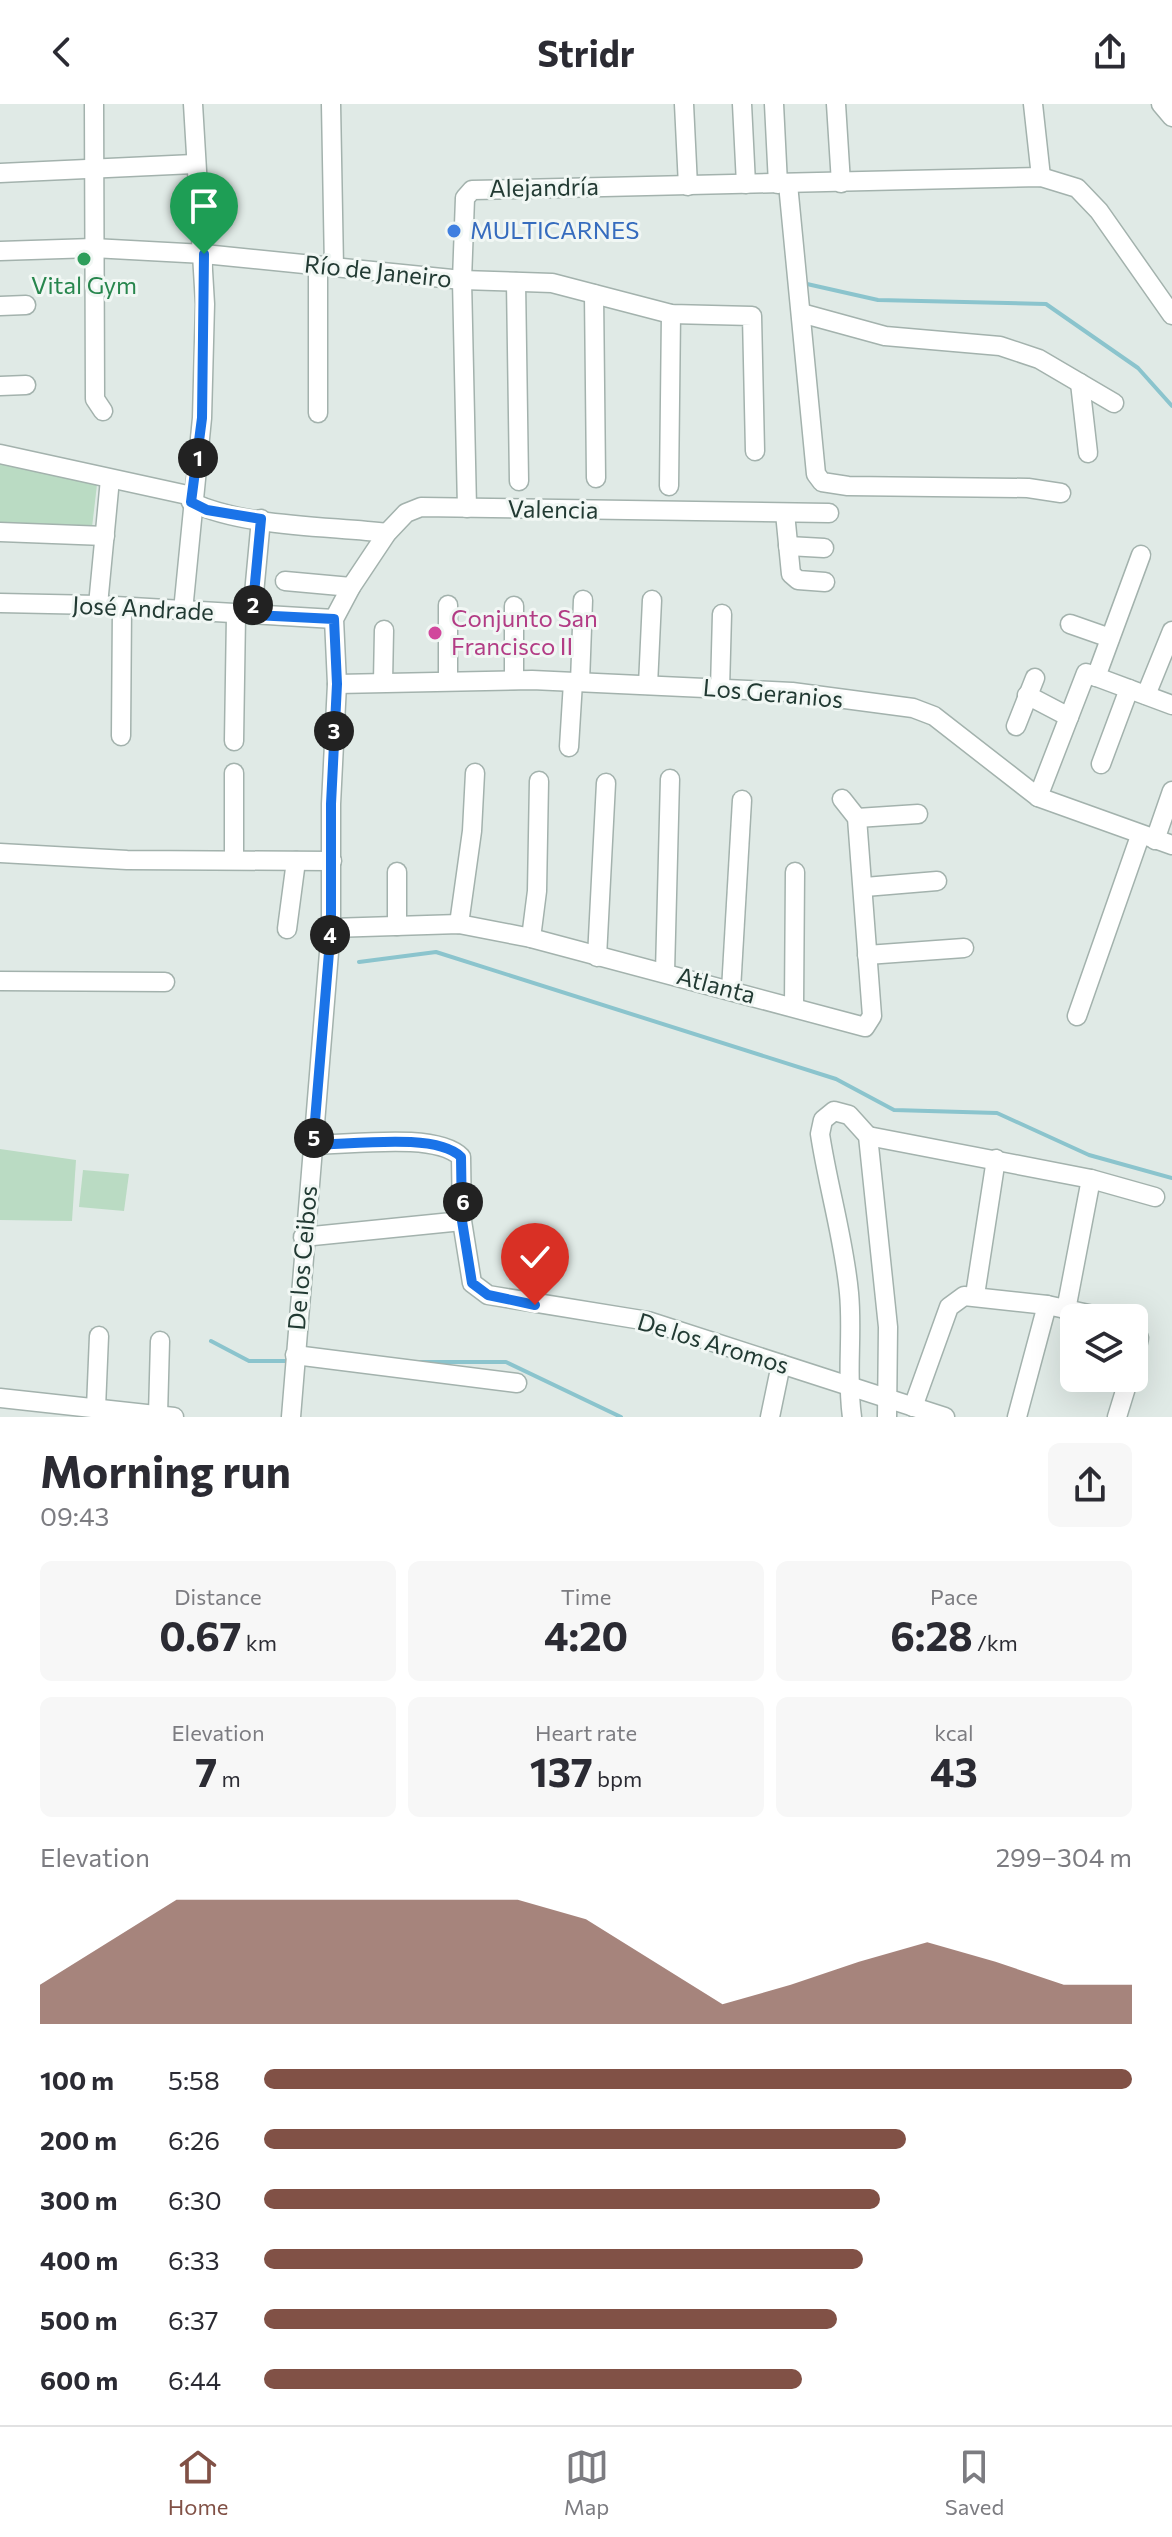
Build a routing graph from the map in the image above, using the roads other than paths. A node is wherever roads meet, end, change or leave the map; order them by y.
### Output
1 (94, 104) edge
2 (193, 104) edge
3 (331, 104) edge
4 (684, 104) edge
5 (742, 104) edge
6 (774, 104) edge
7 (837, 104) edge
8 (1033, 104) edge
9 (1161, 104) edge
10 (1172, 116) edge
11 (194, 164) junction
12 (93, 170) junction
13 (0, 173) edge
14 (1041, 177) junction
15 (841, 183) junction
16 (746, 184) junction
17 (783, 184) junction
18 (688, 186) junction
19 (93, 248) junction
20 (0, 251) edge
21 (204, 254) junction
22 (326, 267) junction
23 (462, 280) junction
24 (516, 282) junction
25 (594, 294) junction
26 (26, 305) dead end
27 (0, 306) edge
28 (801, 313) junction
29 (671, 314) junction
30 (1172, 315) edge
31 (1080, 383) junction
32 (26, 385) dead end
33 (0, 386) edge
34 (1114, 403) dead end
35 (103, 411) dead end
36 (318, 413) dead end
37 (755, 451) dead end
38 (1088, 453) dead end
39 (0, 454) edge
40 (596, 478) dead end
41 (110, 479) junction
42 (519, 481) dead end
43 (669, 486) dead end
44 (1061, 493) dead end
45 (192, 499) junction
46 (467, 508) junction
47 (785, 513) junction
48 (829, 513) dead end
49 (261, 519) junction
50 (0, 532) edge
51 (387, 533) junction
52 (105, 536) junction
53 (788, 546) junction
54 (824, 548) dead end
55 (1141, 555) dead end
56 (285, 581) dead end
57 (825, 582) dead end
58 (351, 587) junction
59 (583, 600) dead end
60 (652, 600) dead end
61 (0, 603) edge
62 (98, 605) junction
63 (448, 605) dead end
64 (514, 606) dead end
65 (122, 607) junction
66 (183, 611) junction
67 (722, 614) dead end
68 (244, 615) junction
69 (334, 619) junction
70 (1070, 624) dead end
71 (384, 630) dead end
72 (1172, 631) edge
73 (1110, 638) junction
74 (1091, 675) junction
75 (514, 680) junction
76 (448, 681) junction
77 (383, 682) junction
78 (576, 682) junction
79 (337, 684) junction
80 (648, 685) junction
81 (720, 689) junction
82 (1138, 692) junction
83 (1172, 705) edge
84 (1069, 717) junction
85 (1016, 726) dead end
86 (121, 736) dead end
87 (234, 741) dead end
88 (569, 747) dead end
89 (1101, 764) dead end
90 (234, 773) dead end
91 (475, 773) dead end
92 (670, 779) dead end
93 (539, 781) dead end
94 (606, 783) dead end
95 (1172, 791) edge
96 (1038, 797) junction
97 (842, 799) dead end
98 (742, 800) dead end
99 (918, 814) dead end
100 (857, 818) junction
101 (1156, 840) edge
102 (0, 853) edge
103 (234, 860) junction
104 (296, 861) junction
105 (332, 861) junction
106 (397, 872) dead end
107 (795, 872) dead end
108 (937, 881) dead end
109 (865, 887) junction
110 (459, 924) junction
111 (397, 926) junction
112 (331, 928) junction
113 (287, 929) dead end
114 (531, 938) junction
115 (964, 948) dead end
116 (867, 955) junction
117 (597, 957) junction
118 (665, 972) junction
119 (0, 981) edge
120 (165, 982) dead end
121 (731, 990) junction
122 (794, 1006) junction
123 (1077, 1016) dead end
124 (868, 1136) junction
125 (313, 1145) junction
126 (996, 1159) junction
127 (1091, 1179) junction
128 (1155, 1197) dead end
129 (462, 1221) junction
130 (303, 1237) junction
131 (975, 1295) junction
132 (1067, 1304) edge
133 (1047, 1305) junction
134 (1060, 1308) edge
135 (99, 1336) dead end
136 (160, 1341) dead end
137 (295, 1355) junction
138 (781, 1364) junction
139 (517, 1383) dead end
140 (847, 1385) junction
141 (1125, 1392) edge
142 (0, 1398) edge
143 (886, 1398) junction
144 (913, 1407) junction
145 (96, 1408) junction
146 (54, 1410) edge
147 (166, 1416) edge
148 (291, 1417) edge
149 (770, 1417) edge
150 (852, 1417) edge
151 (887, 1417) edge
152 (945, 1417) edge
153 (1017, 1417) edge
154 (1117, 1417) edge

1 - 12 street
2 - 11 street
3 - 22 street
4 - 18 street
5 - 16 street
6 - 17 street
7 - 15 street
8 - 14 street
9 - 10 street
11 - 12 street
11 - 21 street
12 - 13 street
12 - 19 street
14 - 15 street
14 - 30 street
15 - 17 street
16 - 17 street
16 - 18 street, Alejandría
17 - 28 street
18 - 23 street, Alejandría
19 - 20 street, Río de Janeiro
19 - 21 street, Río de Janeiro
19 - 35 street
21 - 22 street, Río de Janeiro
21 - 45 street
22 - 23 street, Río de Janeiro
22 - 36 street
23 - 24 street, Río de Janeiro
23 - 46 street, Alejandría
24 - 25 street, Río de Janeiro
24 - 42 street
25 - 29 street, Río de Janeiro
25 - 40 street
26 - 27 street
28 - 31 street
28 - 44 street
29 - 37 street, Río de Janeiro
29 - 43 street
31 - 34 street
31 - 38 street
32 - 33 street
39 - 41 street
41 - 45 street
41 - 52 street
45 - 49 street
45 - 66 street
46 - 47 street, Valencia
46 - 51 street, Valencia
47 - 48 street, Valencia
47 - 53 street
49 - 51 street
49 - 68 street
50 - 52 street
51 - 58 street, Valencia
52 - 62 street
53 - 54 street
53 - 57 street
55 - 73 street
56 - 58 street
58 - 69 street, Valencia
59 - 78 street
60 - 80 street
61 - 62 street, José Andrade
62 - 65 street, José Andrade
63 - 76 street
64 - 75 street
65 - 66 street, José Andrade
65 - 86 street
66 - 68 street, José Andrade
67 - 81 street
68 - 69 street, José Andrade
68 - 87 street
69 - 79 street, De los Ceibos
70 - 73 street
71 - 77 street
72 - 82 street
73 - 74 street
74 - 82 street
74 - 84 street
75 - 76 street, Los Geranios
75 - 78 street, Los Geranios
76 - 77 street, Los Geranios
77 - 79 street, Los Geranios
78 - 80 street, Los Geranios
78 - 88 street
79 - 105 street, De los Ceibos
80 - 81 street, Los Geranios
81 - 96 street, Los Geranios
82 - 83 street
82 - 89 street
84 - 85 street
84 - 96 street
90 - 103 street
91 - 110 street
92 - 118 street
93 - 114 street
94 - 117 street
95 - 101 street
96 - 101 street, Los Geranios
97 - 100 street
98 - 121 street
99 - 100 street
100 - 109 street, Atlanta
101 - 123 street
102 - 103 street
103 - 104 street
104 - 105 street
104 - 113 street
105 - 112 street, De los Ceibos
106 - 111 street
107 - 122 street
108 - 109 street
109 - 116 street, Atlanta
110 - 111 street, Atlanta
110 - 114 street, Atlanta
111 - 112 street, Atlanta
112 - 125 street, De los Ceibos
114 - 117 street, Atlanta
115 - 116 street
116 - 122 street, Atlanta
117 - 118 street, Atlanta
118 - 121 street, Atlanta
119 - 120 street
121 - 122 street, Atlanta
124 - 126 street
124 - 140 street
124 - 143 street
125 - 129 street, De los Aromos
125 - 130 street, De los Ceibos
126 - 127 street
126 - 131 street
127 - 128 street
127 - 132 street
129 - 130 street
129 - 138 street, De los Aromos
130 - 137 street, De los Ceibos
131 - 133 street
131 - 144 street
133 - 134 street
133 - 153 street
135 - 145 street
136 - 147 street
137 - 139 street
137 - 148 street, De los Ceibos
138 - 140 street, De los Aromos
138 - 149 street
140 - 143 street, De los Aromos
140 - 150 street
141 - 154 street
142 - 146 street
143 - 144 street, De los Aromos
143 - 151 street
144 - 152 street, De los Aromos
145 - 146 street
145 - 147 street

